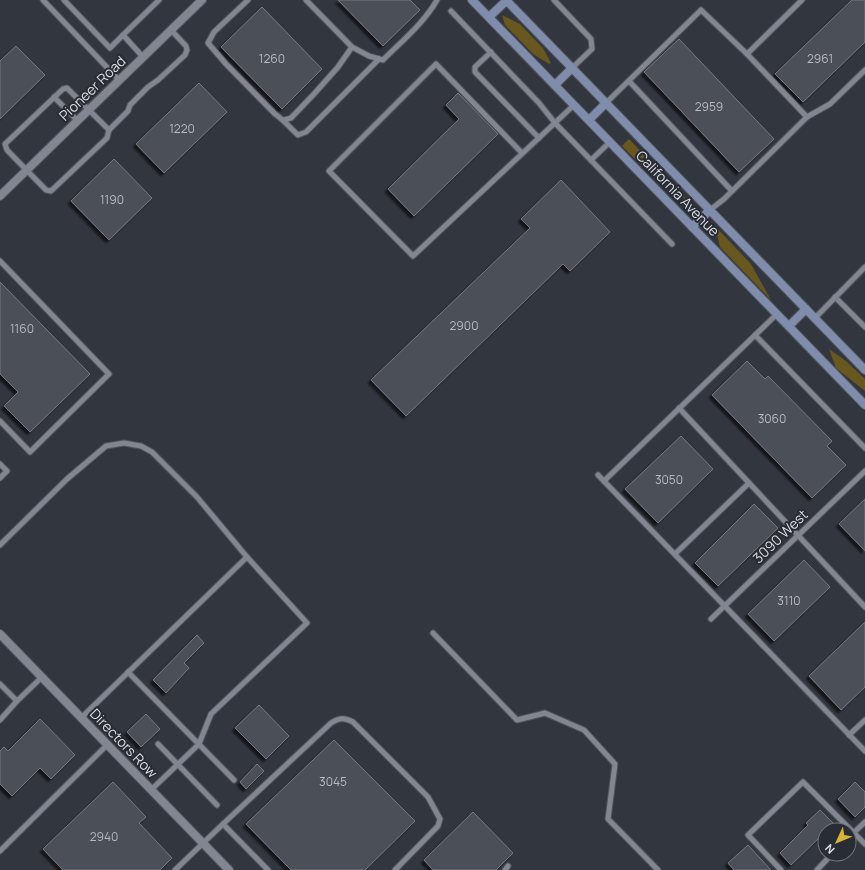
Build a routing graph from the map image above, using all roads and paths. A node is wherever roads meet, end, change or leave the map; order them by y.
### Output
1 (43, 0) edge
2 (64, 0) edge
3 (159, 0) edge
4 (202, 0) edge
5 (248, 0) edge
6 (306, 0) edge
7 (437, 0) edge
8 (472, 0) edge
9 (506, 0) edge
10 (554, 0) edge
11 (802, 0) edge
12 (451, 11) dead end
13 (489, 17) junction
14 (171, 30) junction
15 (123, 35) junction
16 (352, 47) junction
17 (491, 52) junction
18 (747, 54) junction
19 (143, 57) junction
20 (379, 59) junction
21 (572, 68) junction
22 (865, 70) edge
23 (119, 80) junction
24 (629, 81) junction
25 (555, 85) junction
26 (54, 97) junction
27 (606, 103) junction
28 (574, 105) junction
29 (89, 110) junction
30 (806, 117) junction
31 (78, 120) junction
32 (284, 120) junction
33 (589, 120) junction
34 (555, 123) junction
35 (109, 130) junction
36 (538, 138) junction
37 (610, 142) junction
38 (522, 153) junction
39 (591, 160) junction
40 (26, 170) junction
41 (732, 191) junction
42 (0, 196) edge
43 (710, 210) junction
44 (692, 227) junction
45 (672, 244) dead end
46 (0, 261) edge
47 (865, 267) edge
48 (835, 297) junction
49 (806, 309) junction
50 (777, 314) junction
51 (815, 318) junction
52 (789, 326) junction
53 (865, 327) edge
54 (755, 335) junction
55 (865, 370) edge
56 (865, 405) edge
57 (679, 408) junction
58 (0, 421) edge
59 (865, 448) edge
60 (0, 464) edge
61 (865, 471) edge
62 (598, 475) dead end
63 (0, 478) edge
64 (604, 481) junction
65 (749, 483) junction
66 (798, 536) junction
67 (0, 545) edge
68 (675, 554) junction
69 (247, 557) junction
70 (725, 606) junction
71 (865, 607) edge
72 (711, 618) dead end
73 (433, 633) dead end
74 (0, 634) edge
75 (128, 672) junction
76 (42, 677) junction
77 (0, 684) edge
78 (17, 701) junction
79 (81, 718) junction
80 (0, 720) edge
81 (865, 720) edge
82 (849, 735) junction
83 (158, 744) dead end
84 (199, 744) junction
85 (107, 745) junction
86 (865, 751) edge
87 (178, 764) junction
88 (234, 780) dead end
89 (151, 790) junction
90 (217, 805) dead end
91 (843, 822) edge
92 (865, 822) edge
93 (223, 824) junction
94 (857, 829) edge
95 (857, 836) edge
96 (203, 843) junction
97 (865, 844) edge
98 (0, 852) edge
99 (824, 862) edge
100 (175, 870) edge
101 (229, 870) edge
102 (268, 870) edge
103 (395, 870) edge
104 (658, 870) edge
105 (781, 870) edge
106 (817, 870) edge

1 - 23 lane
2 - 15 lane
3 - 15 lane
4 - 14 street, Pioneer Road
5 - 32 lane
6 - 16 lane
7 - 20 lane
8 - 13 main road, California Avenue
9 - 13 main road
9 - 21 main road, California Avenue
10 - 21 lane
11 - 18 lane
12 - 17 lane
13 - 25 main road, California Avenue
14 - 19 street, Pioneer Road
14 - 35 lane
15 - 19 lane
16 - 20 lane
16 - 32 lane
17 - 34 lane
17 - 36 lane
18 - 24 lane
18 - 30 lane
19 - 23 street, Pioneer Road
20 - 32 lane
21 - 25 main road
21 - 27 main road, California Avenue
22 - 30 lane
23 - 29 street, Pioneer Road
24 - 27 lane
24 - 41 lane
25 - 28 main road, California Avenue
26 - 29 lane
26 - 31 lane
26 - 40 lane
27 - 33 main road
27 - 43 main road, California Avenue
28 - 33 main road, California Avenue
28 - 34 lane
29 - 31 street, Pioneer Road
29 - 35 lane
30 - 41 lane
31 - 40 street, Pioneer Road
33 - 37 main road, California Avenue
34 - 36 lane
34 - 39 lane
35 - 40 lane
36 - 38 lane
37 - 39 lane
37 - 44 main road, California Avenue
38 - 38 lane
39 - 45 lane
40 - 42 street, Pioneer Road
41 - 43 lane
43 - 44 main road
43 - 49 main road, California Avenue
44 - 50 main road, California Avenue
46 - 58 lane
47 - 48 lane
48 - 51 lane
48 - 53 lane
49 - 51 main road, California Avenue
49 - 52 main road
50 - 52 main road, California Avenue
50 - 54 lane
51 - 55 main road, California Avenue
52 - 56 main road, California Avenue
54 - 57 lane
54 - 59 lane
57 - 64 lane
57 - 65 lane
60 - 63 lane
61 - 66 lane, 3090 West
62 - 64 lane
64 - 68 lane
65 - 66 lane
65 - 68 lane
66 - 70 lane, 3090 West
66 - 71 lane
67 - 69 lane
68 - 70 lane
69 - 75 lane
69 - 84 lane
70 - 72 lane, 3090 West
70 - 82 lane
73 - 104 lane
74 - 76 street, Directors Row
75 - 79 lane
75 - 84 lane
76 - 78 lane
76 - 79 street, Directors Row
77 - 78 lane
78 - 80 lane
79 - 85 street, Directors Row
81 - 82 lane
82 - 86 lane
83 - 87 lane
84 - 87 lane
84 - 88 lane
85 - 89 street, Directors Row
85 - 98 lane
87 - 89 lane
87 - 90 lane
89 - 96 street, Directors Row
91 - 105 lane
92 - 94 lane
93 - 96 lane
93 - 102 lane
93 - 103 lane
95 - 97 lane
96 - 100 lane
96 - 101 street, Directors Row
99 - 106 lane

